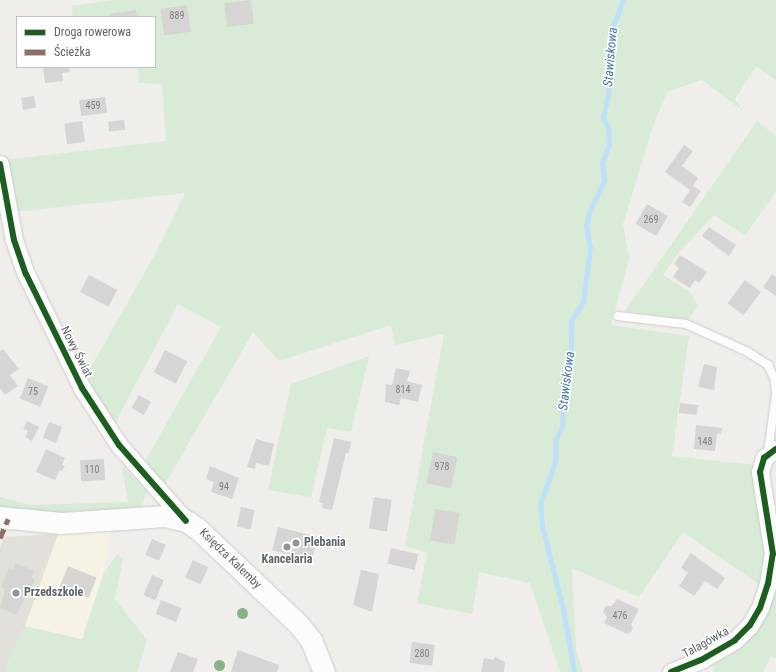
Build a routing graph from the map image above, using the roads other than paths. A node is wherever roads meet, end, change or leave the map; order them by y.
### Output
1 (0, 164) edge
2 (618, 316) dead end
3 (772, 450) edge
4 (0, 517) edge
5 (186, 521) junction
6 (692, 668) edge
7 (324, 672) edge
8 (671, 672) edge

1 - 5 street, Nowy Świat
2 - 3 lane
3 - 6 street, Talagówka
4 - 5 street, Księdza Kalemby
5 - 7 street, Księdza Kalemby
6 - 8 street, Talagówka

